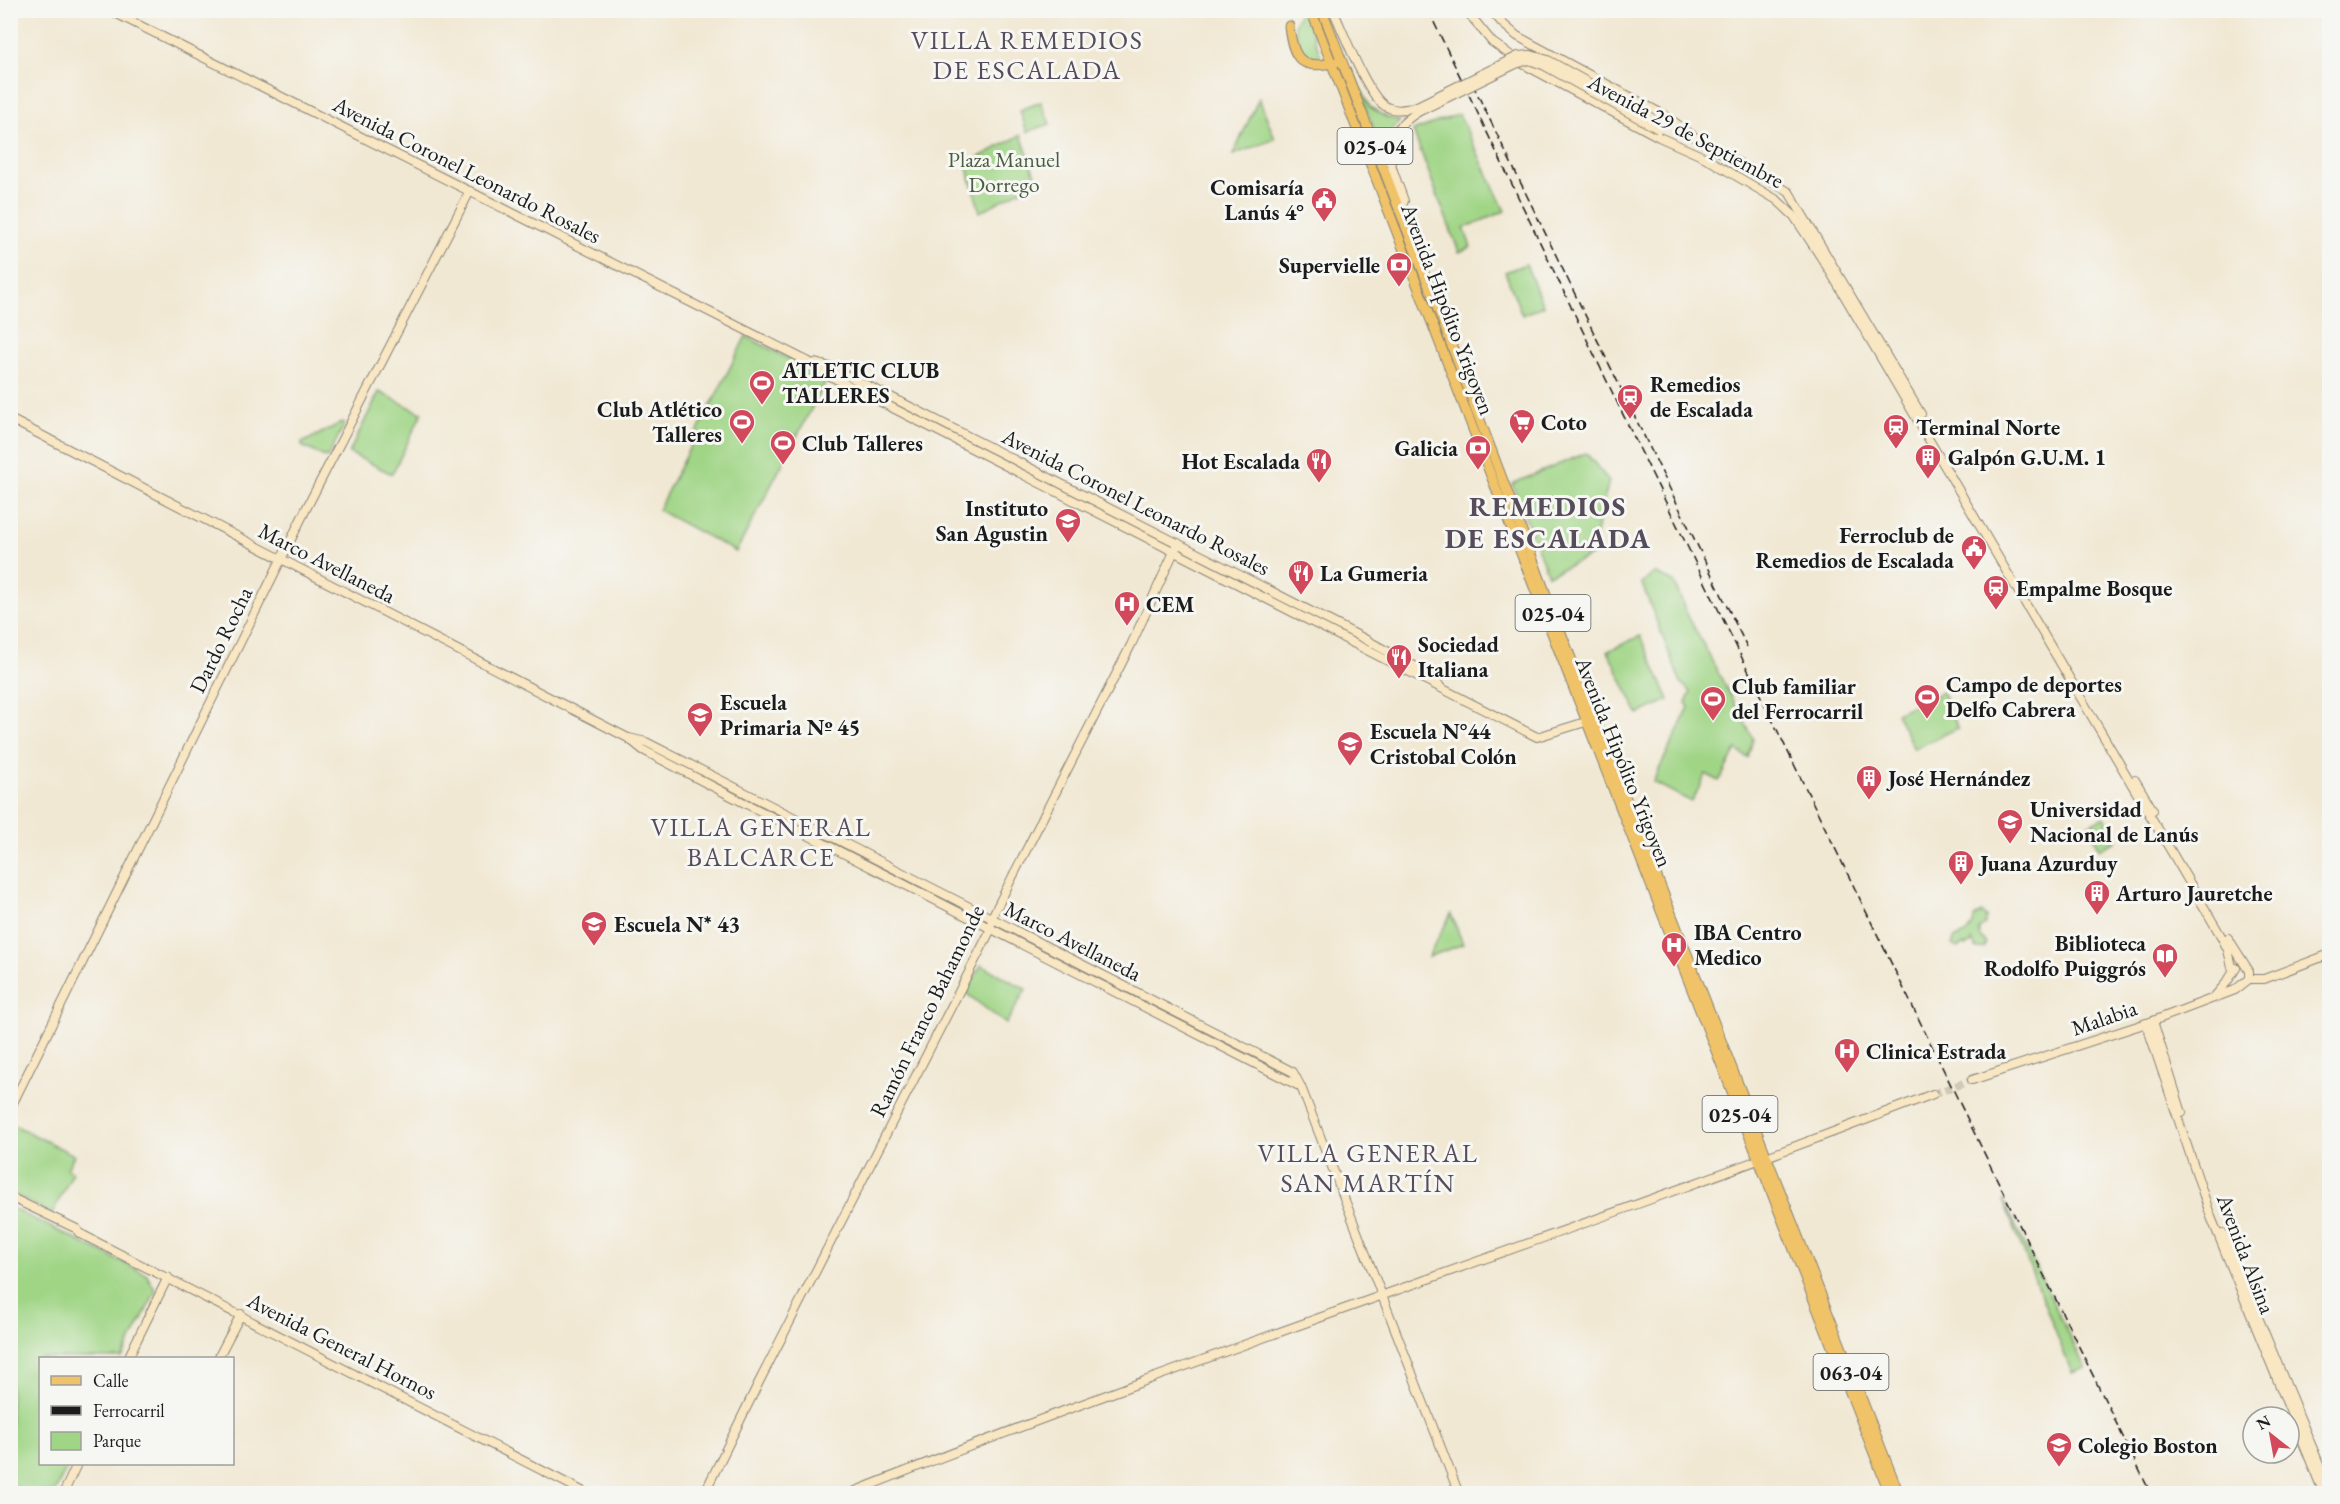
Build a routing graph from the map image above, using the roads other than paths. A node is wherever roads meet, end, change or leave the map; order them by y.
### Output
1 (109, 10) edge
2 (1311, 10) edge
3 (1322, 10) edge
4 (1333, 10) edge
5 (1466, 10) edge
6 (1491, 10) edge
7 (1290, 26) dead end
8 (1337, 64) junction
9 (1355, 64) junction
10 (1418, 112) junction
11 (1660, 126) junction
12 (1699, 141) junction
13 (1704, 157) junction
14 (471, 191) junction
15 (1400, 210) junction
16 (809, 362) junction
17 (10, 419) edge
18 (1178, 543) junction
19 (1175, 553) junction
20 (281, 560) junction
21 (1439, 685) junction
22 (1592, 720) junction
23 (991, 924) junction
24 (2330, 954) edge
25 (2245, 967) junction
26 (2233, 972) junction
27 (2247, 981) junction
28 (2212, 998) junction
29 (2150, 1022) junction
30 (1972, 1080) tunnel mouth
31 (1933, 1094) tunnel mouth
32 (10, 1109) edge
33 (1762, 1158) junction
34 (10, 1197) edge
35 (10, 1203) edge
36 (79, 1233) junction
37 (168, 1277) junction
38 (1382, 1295) junction
39 (241, 1314) junction
40 (129, 1357) edge
41 (219, 1357) edge
42 (77, 1465) edge
43 (2330, 1490) edge
44 (63, 1494) edge
45 (588, 1494) edge
46 (704, 1494) edge
47 (848, 1494) edge
48 (1459, 1494) edge
49 (1890, 1494) edge
50 (1899, 1494) edge
51 (2324, 1494) edge

1 - 14 street, Avenida Coronel Leonardo Rosales
2 - 8 main road, Avenida Hipólito Yrigoyen / 025-04
3 - 8 main road, Avenida Hipólito Yrigoyen / 025-04
4 - 9 street
5 - 13 street, Avenida 29 de Septiembre
6 - 12 street, Avenida 29 de Septiembre
7 - 8 main road
8 - 9 street
8 - 15 main road, Avenida Hipólito Yrigoyen / 025-04
8 - 22 main road, Avenida Hipólito Yrigoyen / 025-04
9 - 10 street
9 - 11 street, bridge
10 - 11 street, bridge
10 - 15 street
11 - 12 street
11 - 13 street
12 - 25 street, Avenida 29 de Septiembre
13 - 26 street, Avenida 29 de Septiembre
14 - 16 street, Avenida Coronel Leonardo Rosales
14 - 20 street, Dardo Rocha
15 - 22 main road, Avenida Hipólito Yrigoyen / 025-04
16 - 18 street, Avenida Coronel Leonardo Rosales
16 - 19 street, Avenida Coronel Leonardo Rosales
17 - 20 street, Marco Avellaneda
18 - 19 street, Ramón Franco Bahamonde
18 - 21 street, Avenida Coronel Leonardo Rosales
19 - 21 street, Avenida Coronel Leonardo Rosales
19 - 23 street, Ramón Franco Bahamonde
20 - 23 street, Marco Avellaneda
20 - 32 street, Dardo Rocha
21 - 22 street, Avenida Coronel Leonardo Rosales
22 - 33 main road, Avenida Hipólito Yrigoyen / 025-04
23 - 38 street, Marco Avellaneda
23 - 46 street, Ramón Franco Bahamonde
24 - 27 street, Malabia
25 - 26 street
25 - 27 street
26 - 27 street
26 - 28 street
27 - 28 street, Malabia
28 - 29 street, Malabia
29 - 30 street, Malabia
29 - 43 street, Avenida Alsina
29 - 51 street, Avenida Alsina
31 - 33 street
33 - 38 street
33 - 49 main road, Avenida Hipólito Yrigoyen / 063-04
33 - 50 main road, Avenida Hipólito Yrigoyen / 063-04
34 - 36 street, Avenida General Hornos
35 - 36 street, Avenida General Hornos
36 - 37 street, Avenida General Hornos
37 - 39 street, Avenida General Hornos
37 - 40 street
38 - 47 street
38 - 48 street, Marco Avellaneda
39 - 41 street
39 - 45 street, Avenida General Hornos
42 - 44 street

